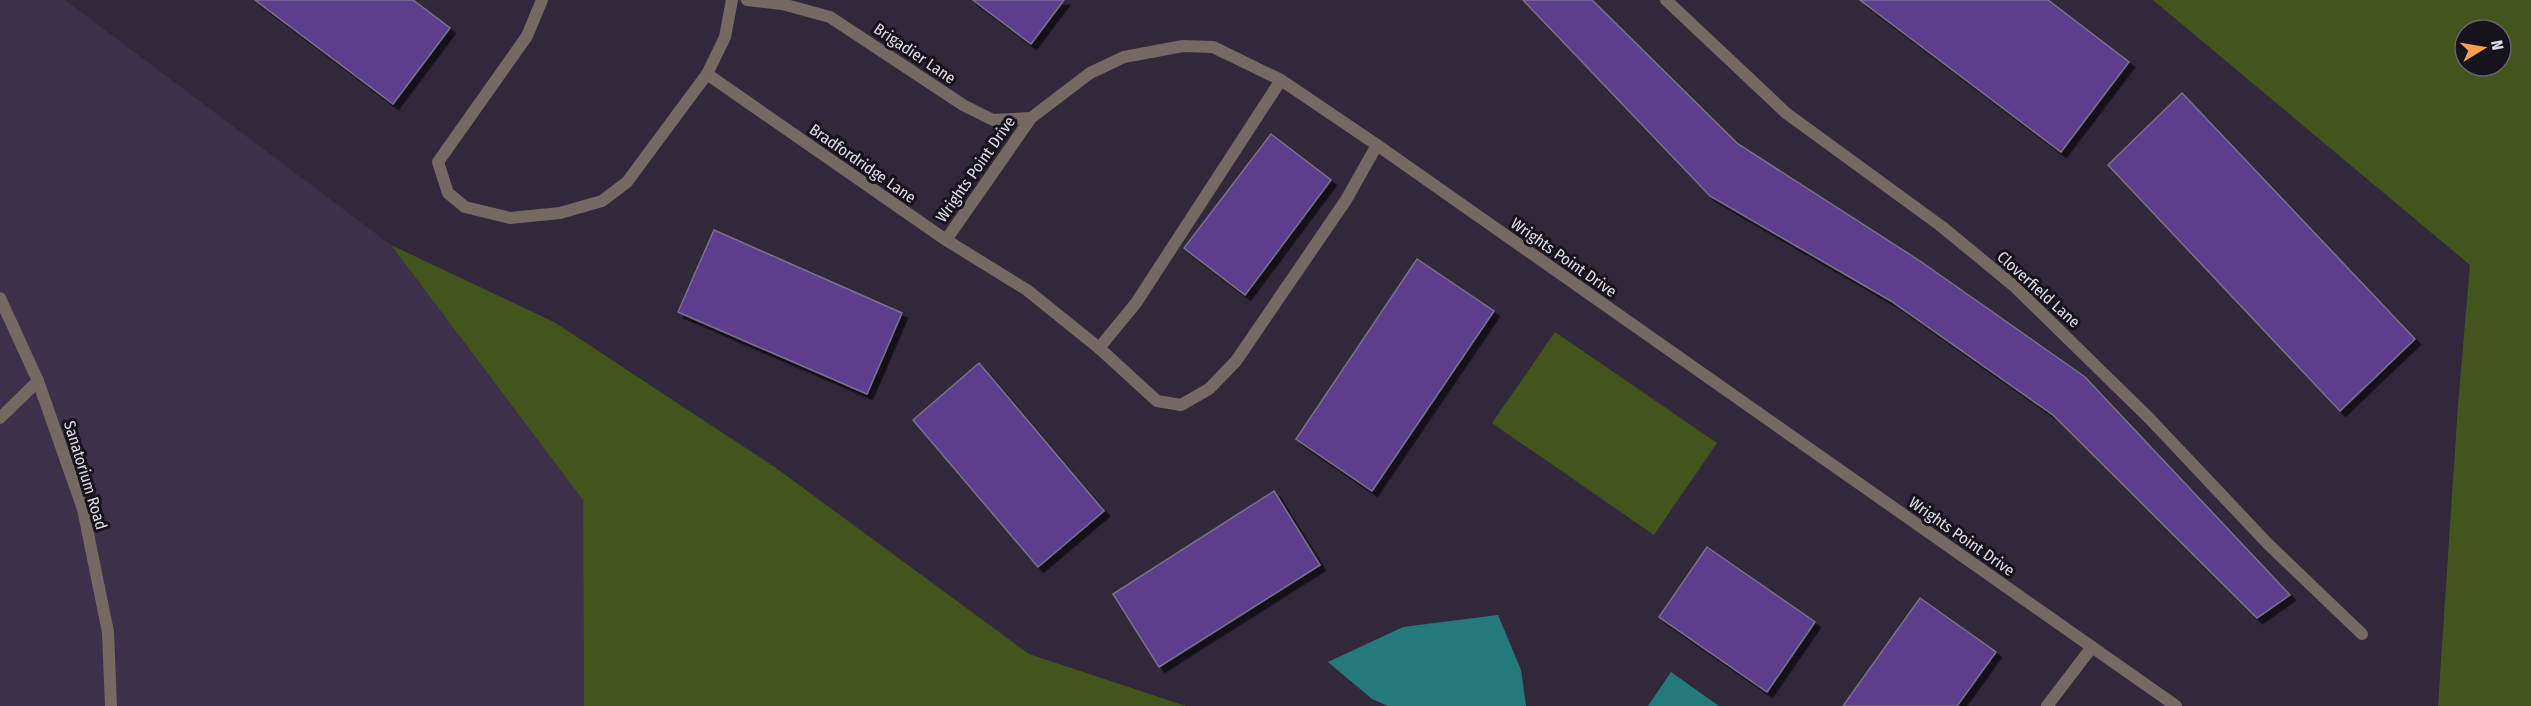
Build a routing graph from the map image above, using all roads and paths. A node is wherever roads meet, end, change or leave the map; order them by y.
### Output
1 (542, 0) edge
2 (732, 0) edge
3 (747, 0) edge
4 (1666, 0) edge
5 (706, 74) junction
6 (1281, 80) junction
7 (1031, 118) junction
8 (1377, 145) junction
9 (946, 240) junction
10 (0, 298) edge
11 (1099, 348) junction
12 (38, 381) junction
13 (0, 418) edge
14 (2362, 634) dead end
15 (2092, 647) junction
16 (111, 706) edge
17 (2047, 706) edge
18 (2176, 706) edge

1 - 5 street
2 - 5 street
3 - 7 street, Brigadier Lane
4 - 14 street, Cloverfield Lane
5 - 9 street, Bradfordridge Lane
6 - 7 street, Wrights Point Drive
6 - 8 street, Wrights Point Drive
6 - 11 street
7 - 9 street, Wrights Point Drive
8 - 11 street, Bradfordridge Lane
8 - 15 street, Wrights Point Drive
9 - 11 street, Bradfordridge Lane
10 - 12 street, Sanatorium Road
12 - 13 street
12 - 16 street, Sanatorium Road
15 - 17 street
15 - 18 street, Wrights Point Drive

